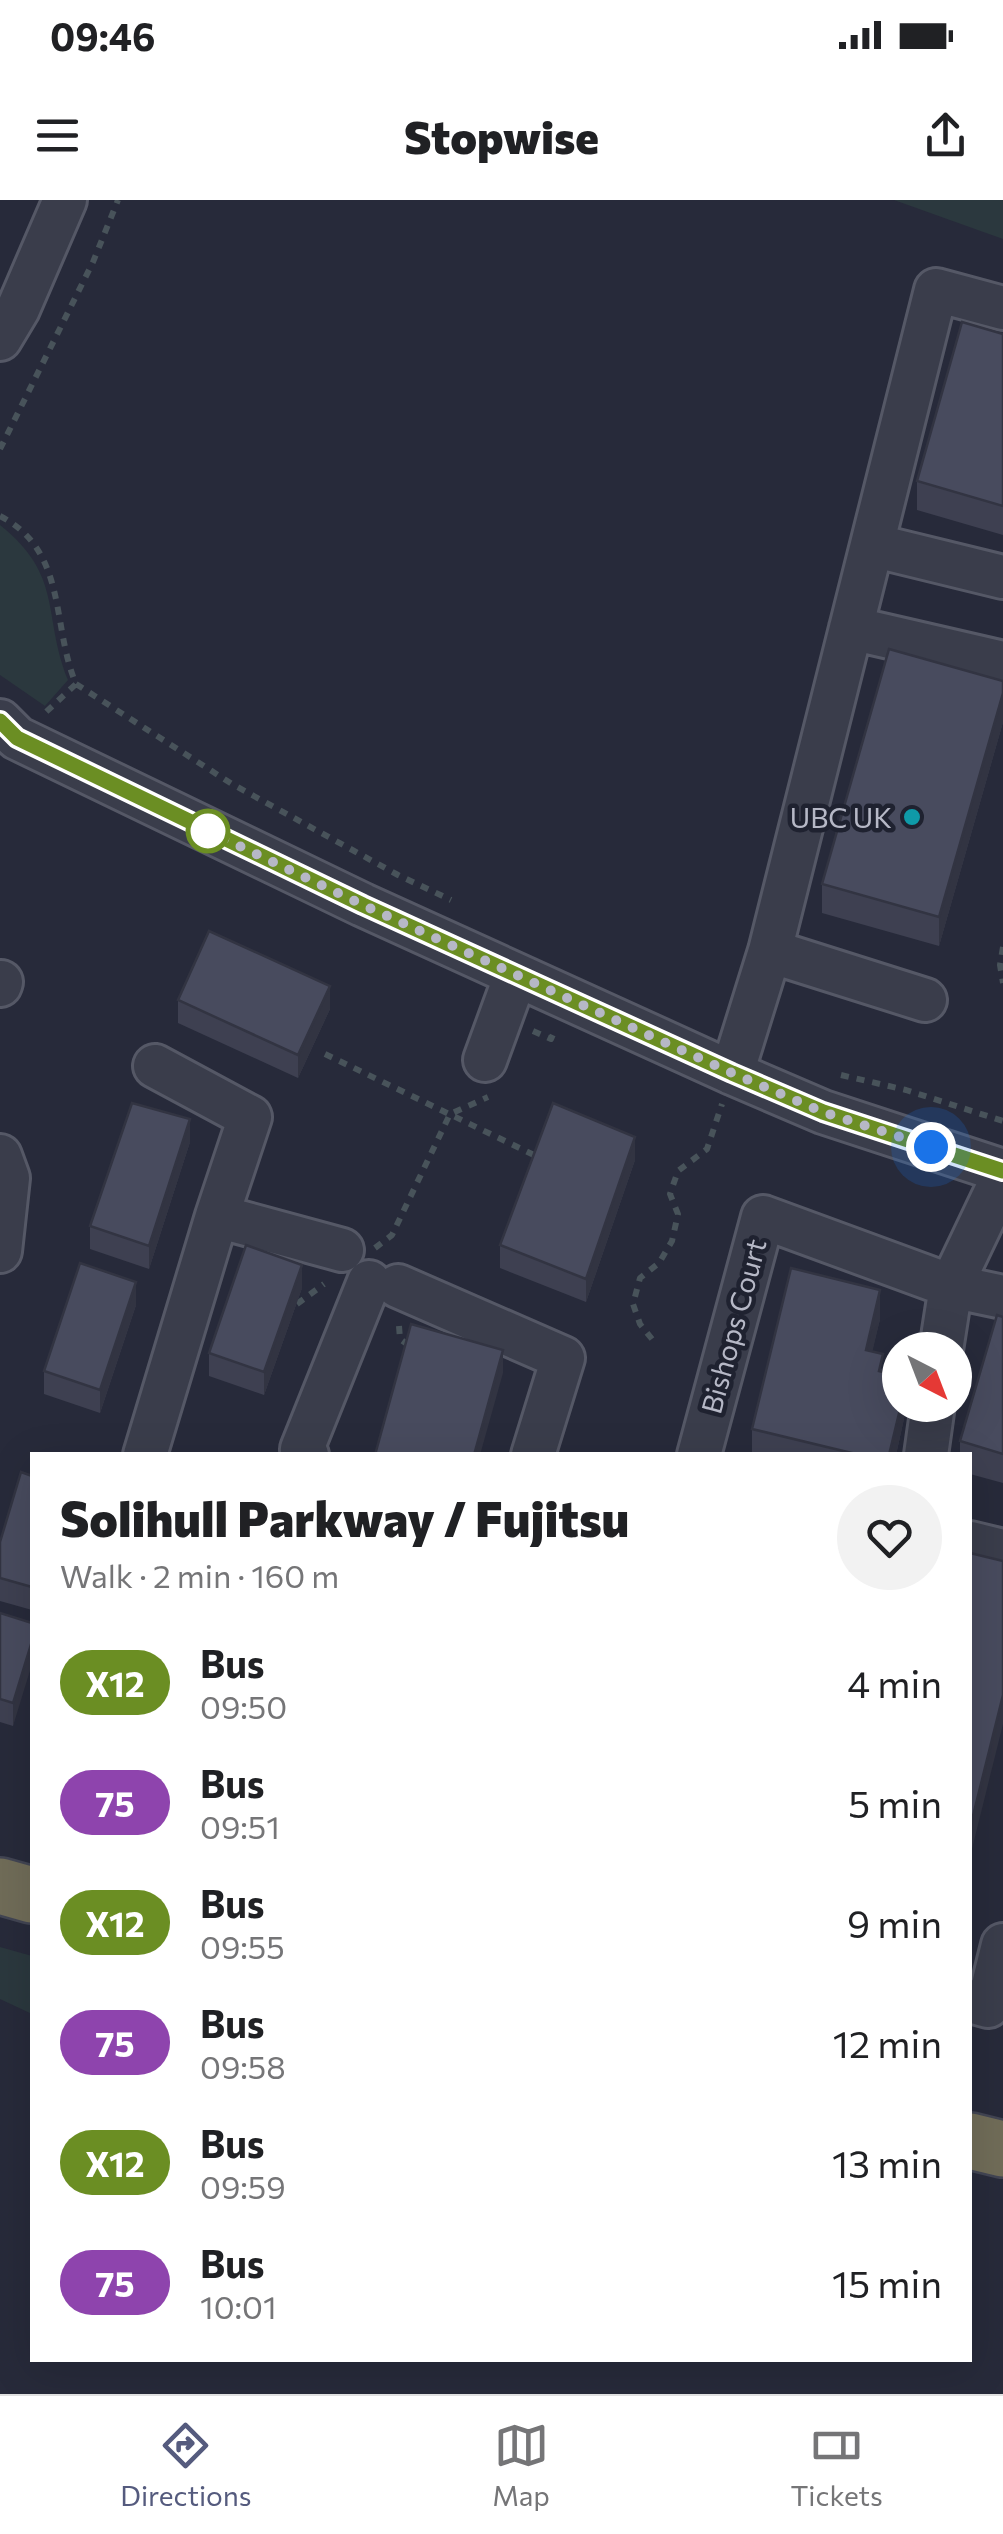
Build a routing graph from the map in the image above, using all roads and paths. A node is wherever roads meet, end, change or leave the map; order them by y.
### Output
1 (65, 200) edge
2 (118, 200) edge
3 (1003, 308) edge
4 (0, 339) edge
5 (0, 449) edge
6 (0, 516) edge
7 (872, 545) junction
8 (1003, 578) edge
9 (851, 628) junction
10 (1003, 663) edge
11 (76, 684) junction
12 (6, 732) edge
13 (467, 907) dead end
14 (1003, 947) edge
15 (770, 951) junction
16 (516, 975) junction
17 (1003, 983) edge
18 (569, 999) junction
19 (926, 1000) dead end
20 (524, 1027) dead end
21 (325, 1054) dead end
22 (155, 1066) dead end
23 (732, 1073) junction
24 (838, 1074) dead end
25 (494, 1076) joint
26 (450, 1114) junction
27 (1003, 1121) edge
28 (0, 1156) edge
29 (536, 1171) edge
30 (1003, 1174) edge
31 (218, 1216) junction
32 (0, 1251) edge
33 (362, 1270) junction
34 (950, 1286) junction
35 (1003, 1297) edge
36 (297, 1304) edge
37 (944, 1332) edge
38 (652, 1339) dead end
39 (931, 1422) edge
40 (146, 1452) edge
41 (297, 1452) edge
42 (534, 1452) edge
43 (700, 1452) edge
44 (926, 1452) edge
45 (972, 1543) edge
46 (1003, 1551) edge
47 (0, 1886) edge
48 (30, 1894) edge
49 (1003, 1945) edge
50 (972, 2002) edge
51 (972, 2141) edge
52 (1003, 2148) edge

1 - 4 street
2 - 5 path
3 - 7 street
6 - 11 path
7 - 8 street
7 - 9 street
9 - 10 street
9 - 15 street
11 - 12 path
11 - 13 path
12 - 16 street
14 - 17 path
15 - 19 street
15 - 23 street
16 - 18 street
16 - 25 street
18 - 20 path
18 - 23 street
21 - 26 path
22 - 31 street
23 - 30 street
23 - 38 path
24 - 27 path
25 - 26 path
26 - 29 path
26 - 33 path
28 - 32 street
30 - 34 street
31 - 33 street
31 - 40 street
33 - 36 path
33 - 41 street
33 - 42 street
34 - 35 street, Bishops Court
34 - 37 street
34 - 43 street, Bishops Court
39 - 44 street
45 - 46 street
47 - 48 highway
49 - 50 street
51 - 52 highway

